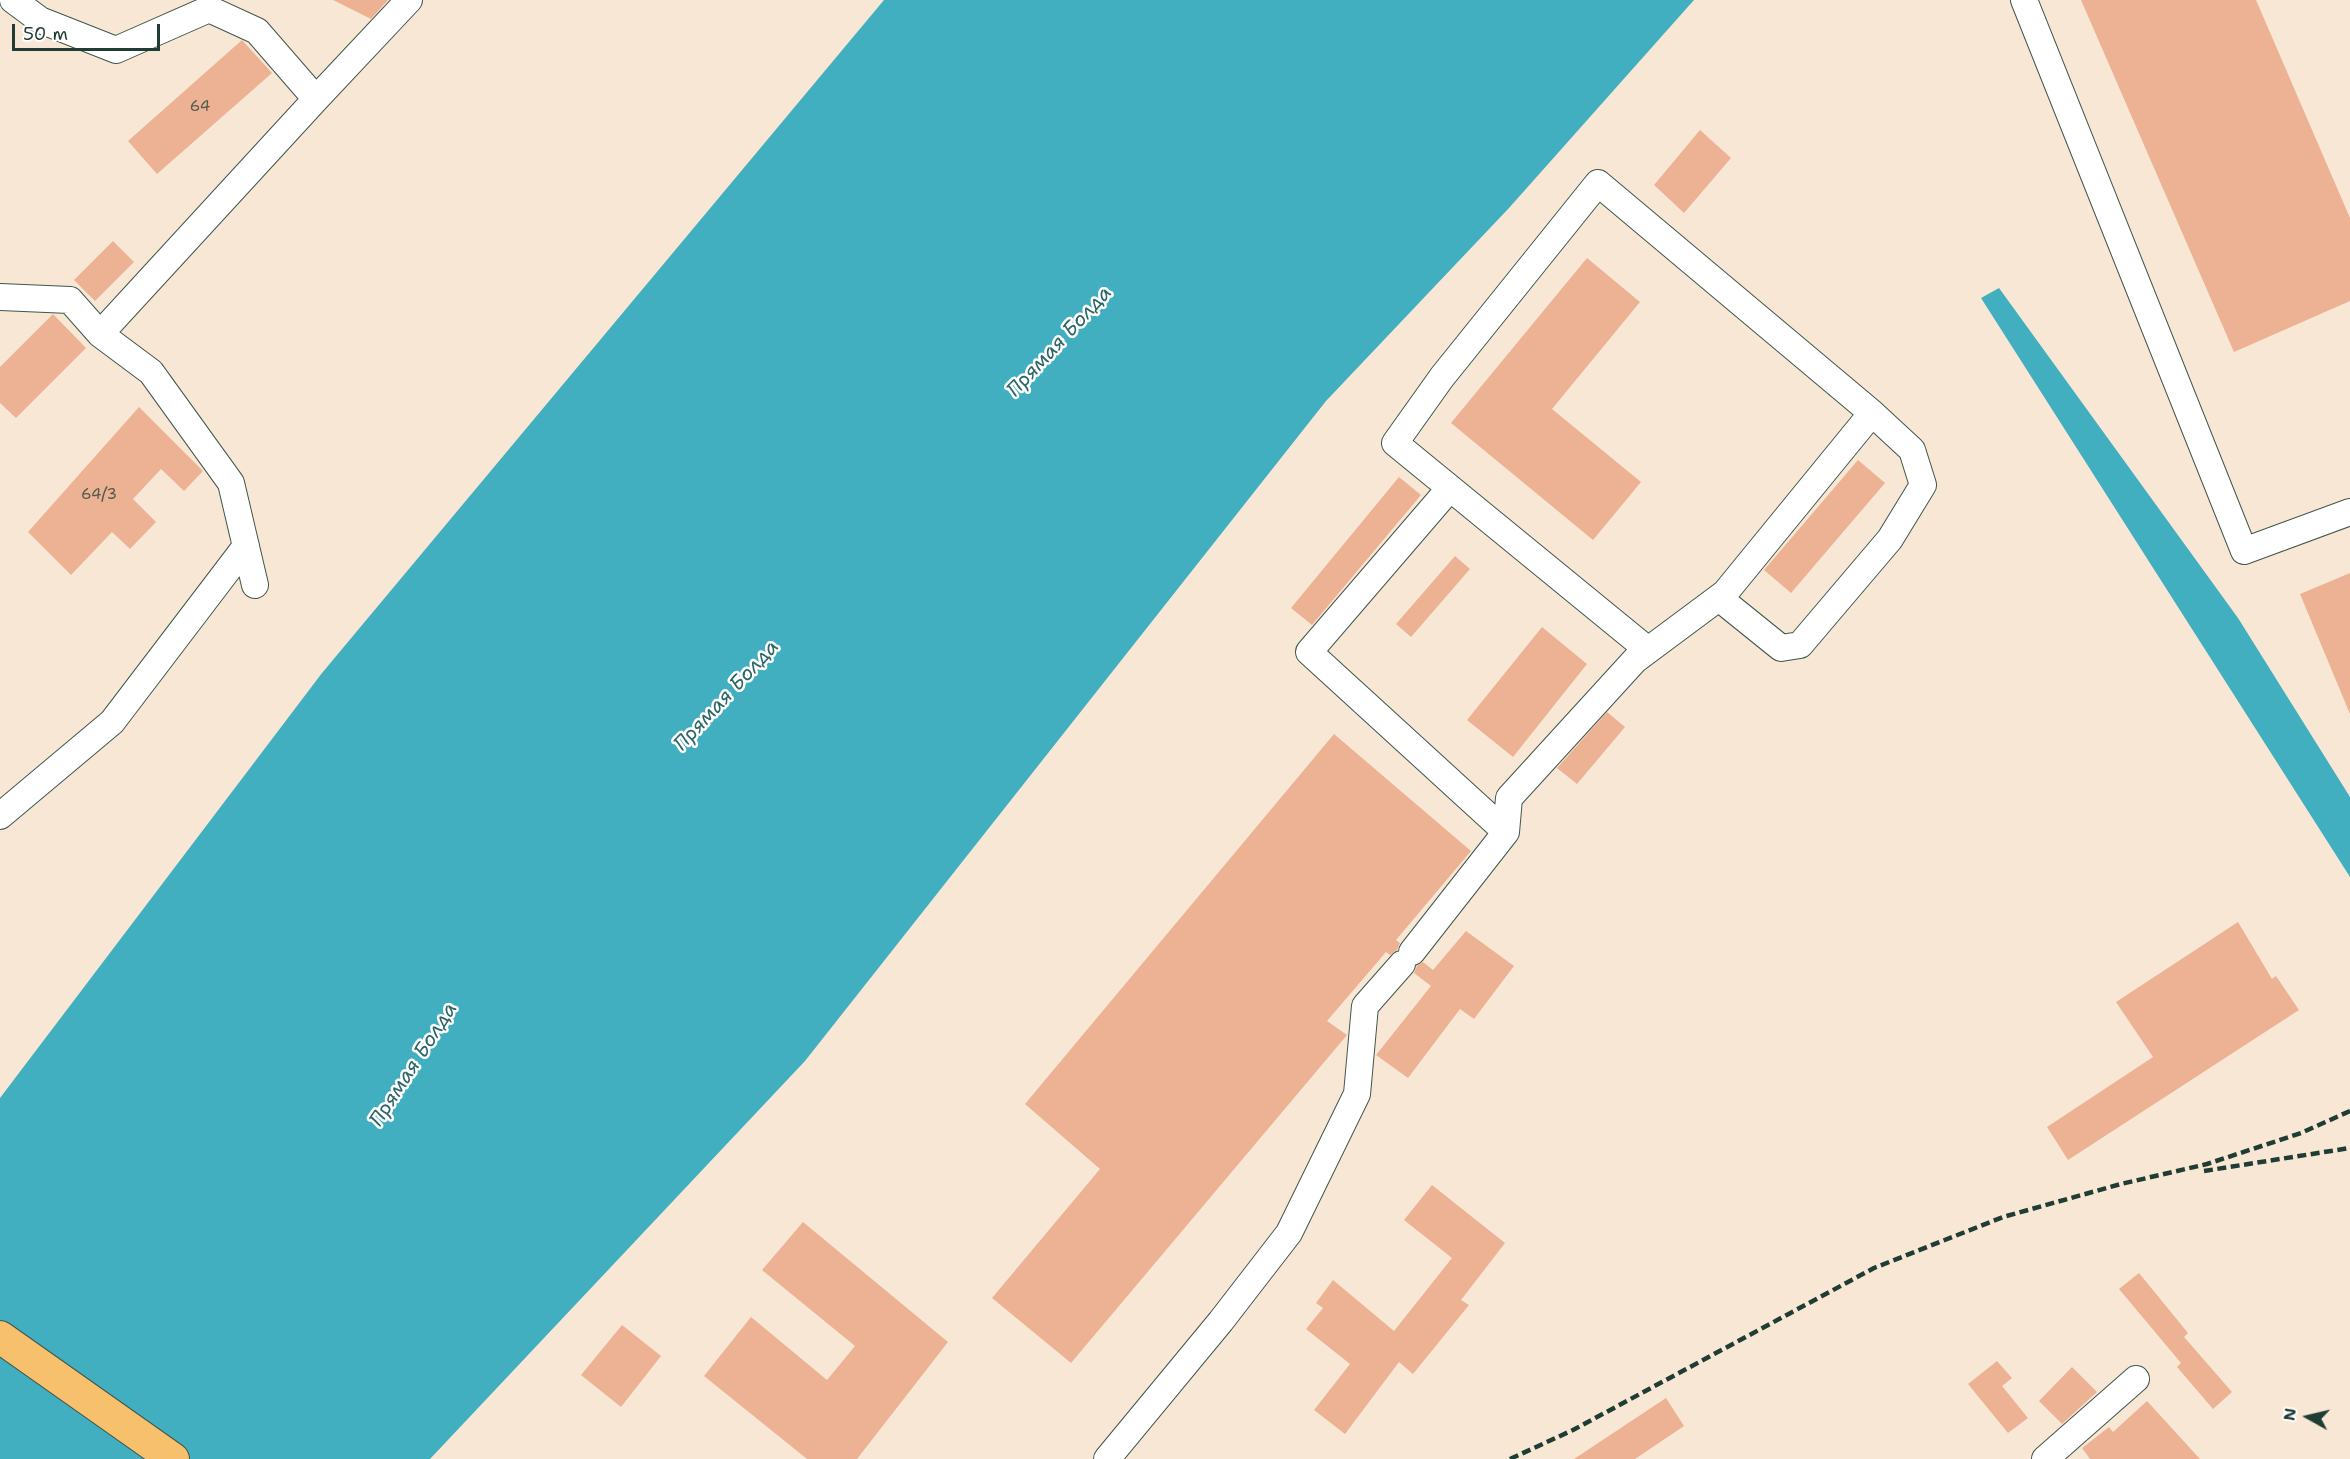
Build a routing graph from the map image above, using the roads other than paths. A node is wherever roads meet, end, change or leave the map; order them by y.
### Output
1 (13, 0) edge
2 (410, 0) edge
3 (2024, 0) edge
4 (316, 99) junction
5 (0, 297) edge
6 (100, 334) junction
7 (1872, 413) junction
8 (1450, 488) junction
9 (2350, 512) edge
10 (246, 546) junction
11 (255, 585) dead end
12 (1719, 598) junction
13 (1648, 650) junction
14 (0, 816) edge
15 (1506, 831) junction
16 (0, 1337) edge
17 (2136, 1379) dead end
18 (173, 1459) edge
19 (1107, 1459) edge
20 (2046, 1459) edge

1 - 4 street
2 - 4 street
3 - 9 street
4 - 6 street
5 - 6 street
6 - 10 street
7 - 8 street
7 - 12 street
7 - 12 street
8 - 13 street
8 - 15 street
10 - 11 street
10 - 14 street
12 - 13 street
13 - 15 street
15 - 19 street
16 - 18 main road
17 - 20 street

